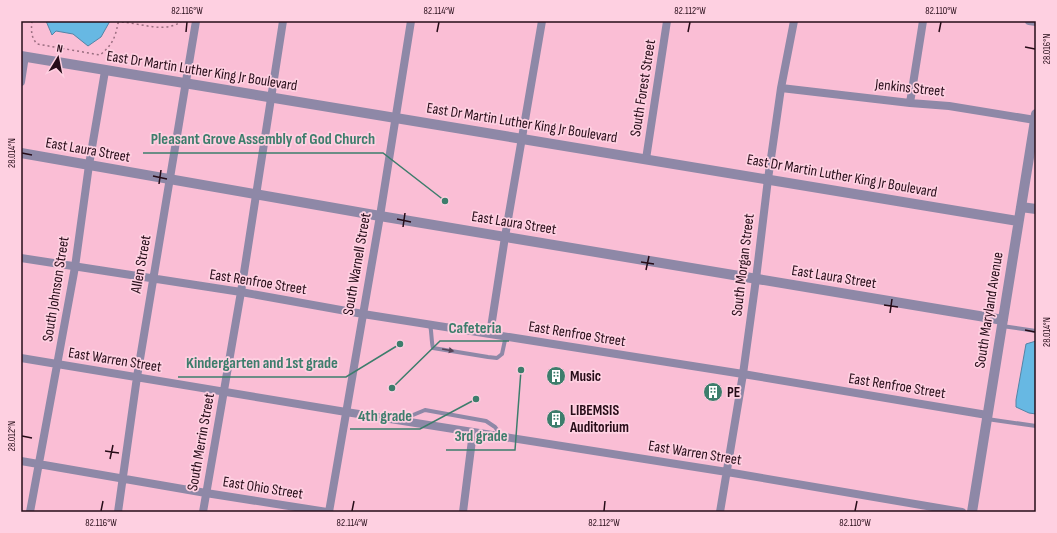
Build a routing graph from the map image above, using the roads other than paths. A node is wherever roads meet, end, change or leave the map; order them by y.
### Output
1 (196, 21) edge
2 (283, 21) edge
3 (411, 21) edge
4 (542, 21) edge
5 (667, 21) edge
6 (794, 21) edge
7 (923, 21) edge
8 (1029, 21) edge
9 (1036, 22) edge
10 (23, 56) edge
11 (105, 70) junction
12 (21, 82) edge
13 (186, 83) junction
14 (781, 88) junction
15 (271, 98) junction
16 (910, 104) junction
17 (395, 118) junction
18 (1036, 118) edge
19 (523, 139) junction
20 (21, 153) edge
21 (646, 159) junction
22 (89, 165) junction
23 (768, 179) junction
24 (170, 180) junction
25 (255, 194) junction
26 (1021, 207) junction
27 (1036, 209) edge
28 (380, 216) junction
29 (1018, 221) junction
30 (505, 237) junction
31 (21, 258) edge
32 (75, 267) junction
33 (152, 279) junction
34 (756, 279) junction
35 (241, 292) junction
36 (362, 314) junction
37 (1002, 323) junction
38 (430, 324) junction
39 (1036, 331) edge
40 (490, 334) junction
41 (507, 337) junction
42 (21, 358) edge
43 (58, 364) junction
44 (743, 374) junction
45 (137, 378) junction
46 (224, 392) junction
47 (346, 412) junction
48 (987, 417) junction
49 (398, 421) junction
50 (1036, 426) edge
51 (473, 432) junction
52 (502, 437) junction
53 (21, 461) edge
54 (38, 464) junction
55 (727, 472) junction
56 (123, 479) junction
57 (206, 493) junction
58 (30, 512) edge
59 (118, 512) edge
60 (203, 512) edge
61 (328, 512) edge
62 (462, 512) edge
63 (720, 512) edge
64 (962, 512) edge
65 (972, 512) edge

1 - 13 street, Allen Street
2 - 15 street, South Merrin Street
3 - 17 street, South Warnell Street
4 - 19 street
5 - 21 street, South Forest Street
6 - 14 street, South Morgan Street
7 - 16 street
8 - 9 street
10 - 11 street, East Dr Martin Luther King Jr Boulevard
10 - 12 street
11 - 13 street, East Dr Martin Luther King Jr Boulevard
11 - 22 street, South Johnson Street
13 - 15 street, East Dr Martin Luther King Jr Boulevard
13 - 24 street, Allen Street
14 - 16 street, Jenkins Street
14 - 23 street, South Morgan Street
15 - 17 street, East Dr Martin Luther King Jr Boulevard
15 - 25 street, South Merrin Street
16 - 18 street, Jenkins Street
17 - 19 street, East Dr Martin Luther King Jr Boulevard
17 - 28 street, South Warnell Street
18 - 26 street, South Maryland Avenue
19 - 21 street, East Dr Martin Luther King Jr Boulevard
19 - 30 street
20 - 22 street, East Laura Street
21 - 23 street, East Dr Martin Luther King Jr Boulevard
22 - 24 street, East Laura Street
22 - 32 street, South Johnson Street
23 - 29 street, East Dr Martin Luther King Jr Boulevard
23 - 34 street, South Morgan Street
24 - 25 street, East Laura Street
24 - 33 street, Allen Street
25 - 28 street, East Laura Street
25 - 35 street, South Merrin Street
26 - 27 street
26 - 29 street, South Maryland Avenue
28 - 30 street, East Laura Street
28 - 36 street, South Warnell Street
29 - 37 street, South Maryland Avenue
30 - 34 street, East Laura Street
30 - 40 street
31 - 32 street, East Renfroe Street
32 - 33 street, East Renfroe Street
32 - 43 street, South Johnson Street
33 - 35 street, East Renfroe Street
33 - 45 street, Allen Street
34 - 37 street, East Laura Street
34 - 44 street, South Morgan Street
35 - 36 street, East Renfroe Street
35 - 46 street, South Merrin Street
36 - 38 street, East Renfroe Street
36 - 47 street, South Warnell Street
37 - 39 lane
37 - 48 street, South Maryland Avenue
38 - 40 street, East Renfroe Street
38 -> 41 lane
40 - 41 street, East Renfroe Street
41 - 44 street, East Renfroe Street
42 - 43 street, East Warren Street
43 - 45 street, East Warren Street
43 - 54 street, South Johnson Street
44 - 48 street, East Renfroe Street
44 - 55 street, South Morgan Street
45 - 46 street, East Warren Street
45 - 56 street, Allen Street
46 - 47 street, East Warren Street
46 - 57 street, South Merrin Street
47 - 49 street, East Warren Street
47 - 61 street, South Warnell Street
48 - 50 lane
48 - 65 street, South Maryland Avenue
49 - 51 street, East Warren Street
49 - 52 lane
51 - 52 street, East Warren Street
51 - 62 street
52 - 55 street, East Warren Street
53 - 54 street, East Ohio Street
54 - 56 street, East Ohio Street
54 - 58 street, South Johnson Street
55 - 63 street, South Morgan Street
55 - 64 street, East Warren Street
56 - 57 street, East Ohio Street
56 - 59 street, Allen Street
57 - 60 street, South Merrin Street
57 - 61 street, East Ohio Street

